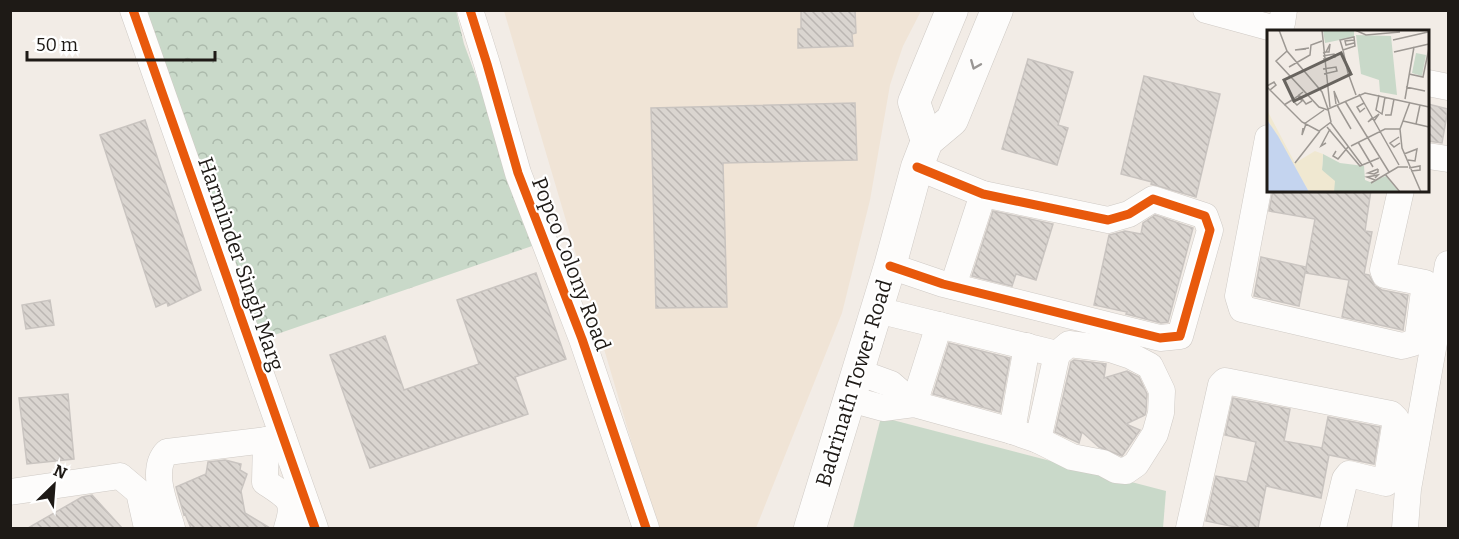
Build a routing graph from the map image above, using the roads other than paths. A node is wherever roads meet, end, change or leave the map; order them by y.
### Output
1 (133, 10) edge
2 (470, 10) edge
3 (952, 10) edge
4 (997, 10) edge
5 (1206, 10) edge
6 (1284, 10) edge
7 (1429, 83) edge
8 (1449, 87) edge
9 (1267, 148) edge
10 (922, 154) junction
11 (1429, 156) edge
12 (1449, 159) edge
13 (1401, 192) edge
14 (983, 194) junction
15 (890, 266) junction
16 (1439, 278) edge
17 (953, 286) junction
18 (877, 310) junction
19 (939, 325) junction
20 (1027, 346) junction
21 (1058, 354) junction
22 (854, 385) junction
23 (914, 404) junction
24 (1012, 431) junction
25 (275, 439) junction
26 (1038, 440) junction
27 (1397, 486) junction
28 (10, 492) edge
29 (147, 528) edge
30 (172, 528) edge
31 (286, 528) edge
32 (315, 528) edge
33 (646, 528) edge
34 (810, 528) edge
35 (1189, 528) edge
36 (1334, 528) edge
37 (1405, 528) edge

1 - 25 street, Harminder Singh Marg
2 - 33 street, Popco Colony Road
3 - 10 street
4 -> 10 street
5 - 6 street
7 - 8 street
9 - 16 street
10 - 14 street
10 - 15 street, Badrinath Tower Road
11 - 12 street
13 - 16 street
14 - 17 street
14 - 17 street
15 - 17 street
15 - 18 street, Badrinath Tower Road
16 - 27 street
18 - 19 street
18 - 22 street, Badrinath Tower Road
19 - 20 street
19 - 23 street
20 - 21 street
20 - 24 street
21 - 26 street
21 - 26 street
22 - 23 street
22 - 34 street, Badrinath Tower Road
23 - 24 street
24 - 26 street
25 - 30 street
25 - 31 street
25 - 32 street, Harminder Singh Marg
27 - 35 street
27 - 36 street
27 - 37 street
28 - 29 street

